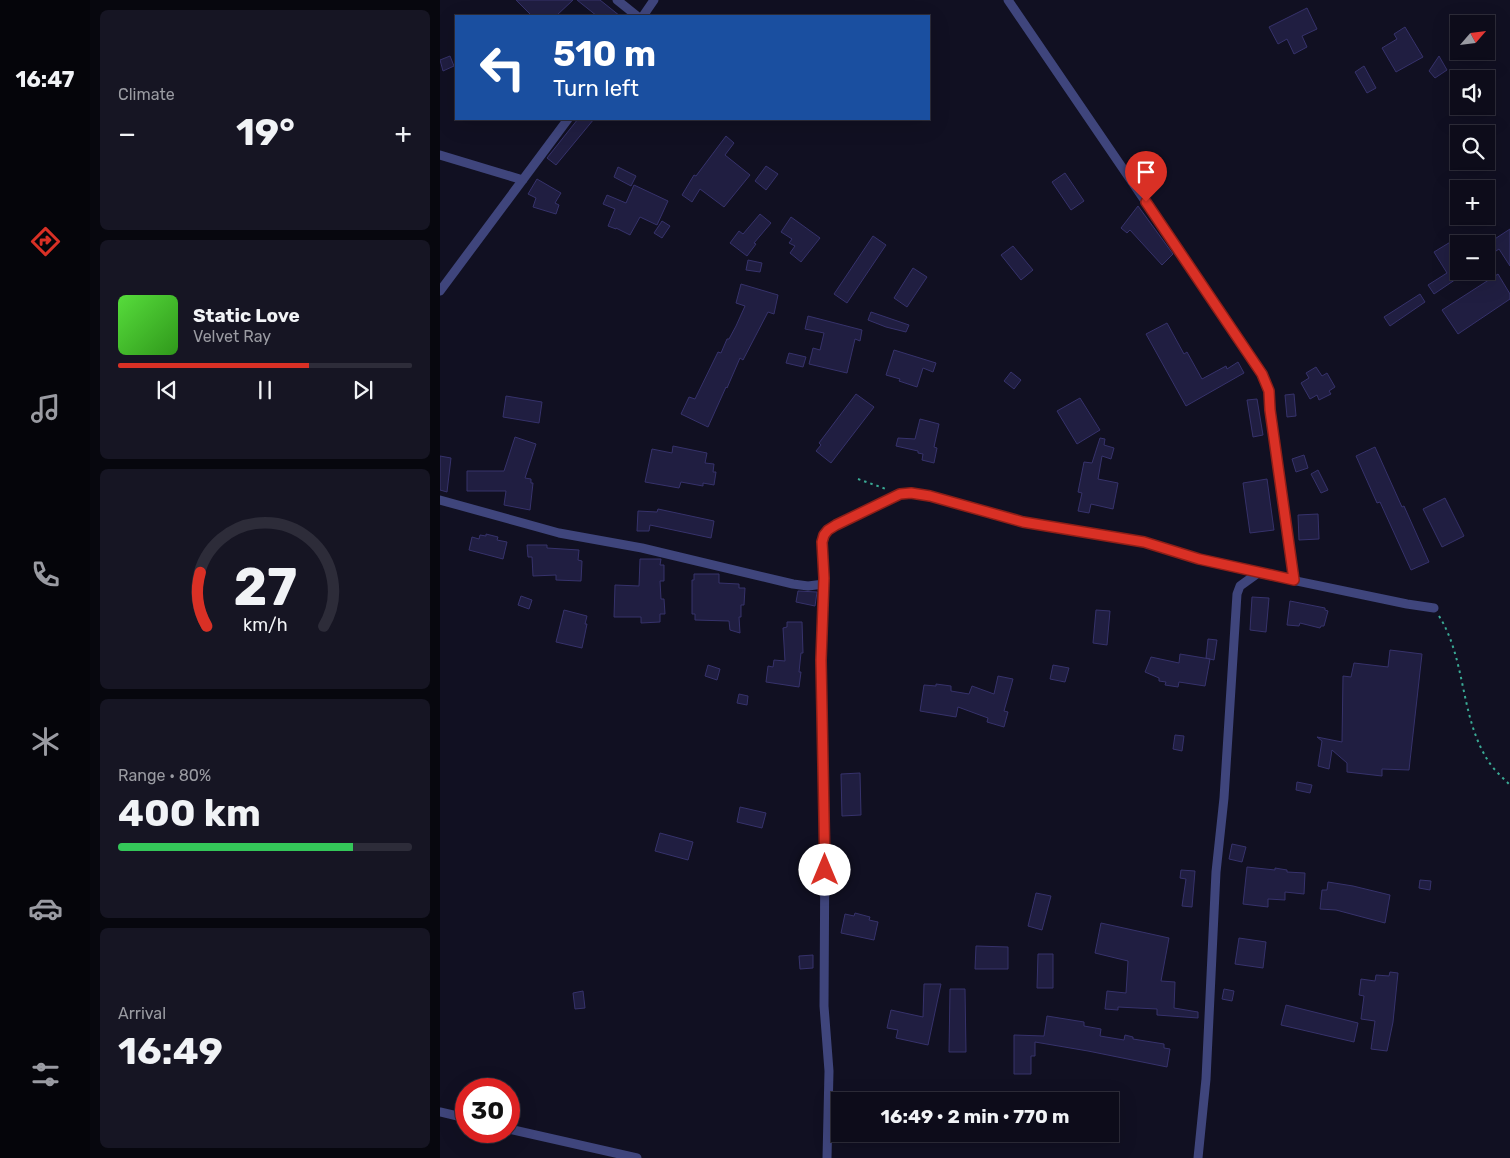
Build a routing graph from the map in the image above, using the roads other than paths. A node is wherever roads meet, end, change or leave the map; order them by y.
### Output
1 (617, 0) edge
2 (654, 0) edge
3 (1008, 0) edge
4 (636, 15) edge
5 (644, 15) edge
6 (567, 120) edge
7 (440, 155) edge
8 (524, 180) junction
9 (440, 291) edge
10 (440, 500) edge
11 (1258, 573) junction
12 (1294, 580) junction
13 (824, 584) junction
14 (1434, 608) road end
15 (440, 1112) edge
16 (455, 1115) edge
17 (520, 1131) edge
18 (637, 1158) edge
19 (827, 1158) edge
20 (1198, 1158) edge

1 - 4 street
2 - 5 street
3 - 12 street
6 - 8 street
7 - 8 street
8 - 9 street
10 - 13 street
11 - 12 street
11 - 13 street
11 - 20 street
12 - 14 street
13 - 19 street
15 - 16 street
17 - 18 street

